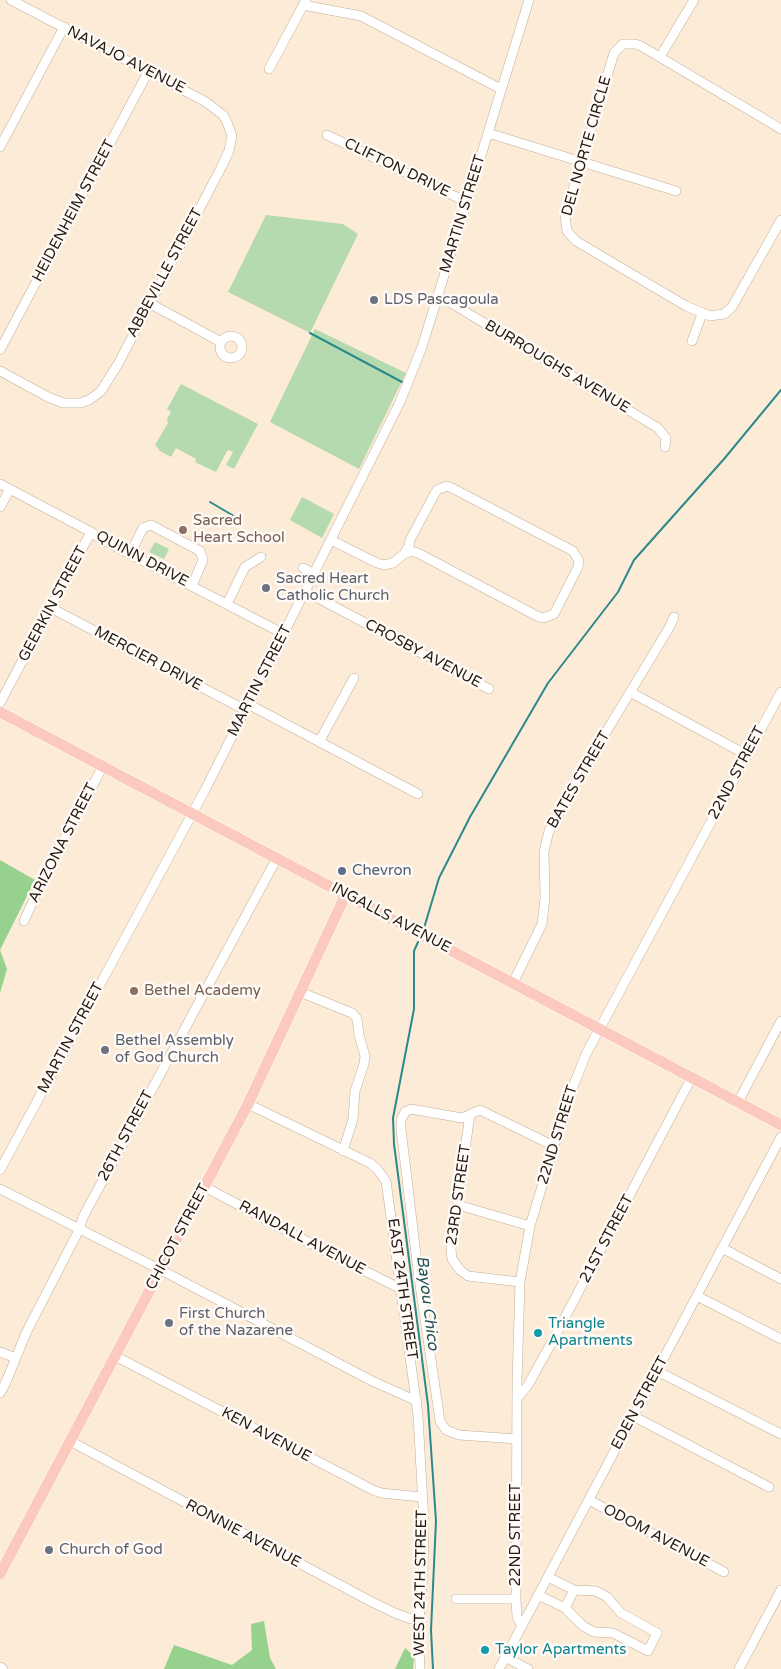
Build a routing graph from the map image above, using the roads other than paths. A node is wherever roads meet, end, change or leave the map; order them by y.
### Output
1 (12, 0) edge
2 (529, 0) edge
3 (694, 0) edge
4 (304, 2) edge
5 (64, 28) junction
6 (660, 57) junction
7 (269, 69) dead end
8 (148, 72) junction
9 (501, 89) junction
10 (781, 129) edge
11 (230, 130) joint
12 (488, 132) junction
13 (328, 134) dead end
14 (0, 147) edge
15 (581, 160) junction
16 (676, 191) dead end
17 (467, 202) junction
18 (781, 220) edge
19 (437, 297) junction
20 (149, 303) junction
21 (702, 314) junction
22 (692, 341) dead end
23 (221, 342) dead end
24 (0, 350) edge
25 (0, 371) edge
26 (665, 447) dead end
27 (0, 484) edge
28 (10, 489) junction
29 (0, 507) edge
30 (91, 532) junction
31 (331, 540) junction
32 (408, 551) junction
33 (130, 554) junction
34 (260, 557) dead end
35 (303, 568) dead end
36 (314, 574) junction
37 (192, 586) junction
38 (305, 591) junction
39 (227, 604) junction
40 (51, 608) junction
41 (674, 617) dead end
42 (284, 634) junction
43 (354, 678) dead end
44 (489, 689) dead end
45 (630, 692) junction
46 (781, 692) edge
47 (0, 703) edge
48 (247, 707) junction
49 (0, 712) edge
50 (319, 742) junction
51 (747, 755) junction
52 (103, 766) junction
53 (418, 794) dead end
54 (193, 814) junction
55 (277, 858) junction
56 (346, 894) junction
57 (24, 921) dead end
58 (514, 983) junction
59 (300, 992) junction
60 (781, 1021) edge
61 (599, 1028) junction
62 (692, 1077) junction
63 (738, 1102) junction
64 (248, 1104) junction
65 (470, 1114) junction
66 (781, 1125) edge
67 (781, 1137) edge
68 (554, 1146) junction
69 (344, 1151) junction
70 (0, 1170) edge
71 (205, 1187) junction
72 (0, 1190) edge
73 (458, 1205) junction
74 (530, 1226) junction
75 (79, 1230) junction
76 (722, 1248) junction
77 (160, 1270) junction
78 (781, 1279) edge
79 (520, 1282) junction
80 (400, 1288) junction
81 (697, 1296) junction
82 (781, 1339) edge
83 (0, 1352) edge
84 (115, 1356) junction
85 (16, 1358) junction
86 (657, 1371) junction
87 (0, 1393) edge
88 (517, 1399) junction
89 (416, 1401) junction
90 (633, 1416) junction
91 (781, 1434) edge
92 (517, 1439) junction
93 (70, 1441) junction
94 (420, 1451) joint
95 (769, 1487) dead end
96 (422, 1497) junction
97 (588, 1500) junction
98 (724, 1572) dead end
99 (0, 1574) edge
100 (548, 1577) junction
101 (574, 1590) junction
102 (781, 1590) edge
103 (538, 1595) junction
104 (456, 1599) dead end
105 (516, 1599) junction
106 (565, 1608) junction
107 (419, 1620) junction
108 (522, 1626) junction
109 (505, 1657) junction
110 (0, 1667) edge
111 (4, 1669) edge
112 (420, 1669) edge
113 (499, 1669) edge
114 (528, 1669) edge
115 (739, 1669) edge

1 - 5 street, NAVAJO AVENUE
2 - 9 street, MARTIN STREET
3 - 6 street
4 - 7 street
4 - 9 street
5 - 8 street, NAVAJO AVENUE
5 - 14 street
6 - 10 street, DEL NORTE CIRCLE
6 - 15 street, DEL NORTE CIRCLE
8 - 11 street, NAVAJO AVENUE
8 - 24 street, HEIDENHEIM STREET
9 - 12 street, MARTIN STREET
11 - 20 street, ABBEVILLE STREET
12 - 15 street
12 - 17 street, MARTIN STREET
13 - 17 street, CLIFTON DRIVE
15 - 16 street
15 - 21 street, DEL NORTE CIRCLE
17 - 19 street, MARTIN STREET
18 - 21 street
19 - 26 street, BURROUGHS AVENUE
19 - 31 street, MARTIN STREET
20 - 23 street
20 - 25 street, ABBEVILLE STREET
21 - 22 street
27 - 28 street, QUINN DRIVE
28 - 29 street
28 - 30 street, QUINN DRIVE
30 - 33 street, QUINN DRIVE
30 - 40 street, GEERKIN STREET
31 - 32 street
31 - 36 street, MARTIN STREET
32 - 32 street
33 - 37 street, QUINN DRIVE
33 - 37 street
34 - 39 street
35 - 36 street
36 - 38 street, MARTIN STREET
37 - 39 street, QUINN DRIVE
38 - 42 street, MARTIN STREET
38 - 44 street, CROSBY AVENUE
39 - 42 street, QUINN DRIVE
40 - 47 street, GEERKIN STREET
40 - 48 street, MERCIER DRIVE
41 - 45 street, BATES STREET
42 - 48 street, MARTIN STREET
43 - 50 street
45 - 51 street
45 - 58 street, BATES STREET
46 - 51 street, 22ND STREET
48 - 50 street, MERCIER DRIVE
48 - 54 street, MARTIN STREET
49 - 52 main road, INGALLS AVENUE
50 - 53 street, MERCIER DRIVE
51 - 61 street, 22ND STREET
52 - 54 main road, INGALLS AVENUE
52 - 57 street, ARIZONA STREET
54 - 55 main road, INGALLS AVENUE
54 - 70 street, MARTIN STREET
55 - 56 main road, INGALLS AVENUE
55 - 75 street, 26TH STREET
56 - 58 main road, INGALLS AVENUE
56 - 59 main road, CHICOT STREET
58 - 61 main road, INGALLS AVENUE
59 - 64 main road, CHICOT STREET
59 - 69 street
60 - 63 street
61 - 62 main road, INGALLS AVENUE
61 - 68 street, 22ND STREET
62 - 63 main road, INGALLS AVENUE
62 - 88 street, 21ST STREET
63 - 66 main road, INGALLS AVENUE
64 - 69 street, EAST 24TH STREET
64 - 71 main road, CHICOT STREET
65 - 68 street
65 - 73 street, 23RD STREET
65 - 92 street
67 - 76 street, EDEN STREET
68 - 74 street, 22ND STREET
69 - 80 street, EAST 24TH STREET
71 - 77 main road, CHICOT STREET
71 - 80 street, RANDALL AVENUE
72 - 75 street
73 - 74 street
73 - 79 street, 23RD STREET
74 - 79 street, 22ND STREET
75 - 77 street
75 - 85 street, 26TH STREET
76 - 78 street
76 - 81 street, EDEN STREET
77 - 84 main road, CHICOT STREET
77 - 89 street
79 - 88 street, 22ND STREET
80 - 89 street, EAST 24TH STREET
81 - 82 street
81 - 86 street, EDEN STREET
83 - 85 street
84 - 93 main road, CHICOT STREET
84 - 96 street, KEN AVENUE
85 - 87 street, 26TH STREET
86 - 90 street, EDEN STREET
86 - 91 street
88 - 92 street, 22ND STREET
89 - 94 street, EAST 24TH STREET
90 - 95 street
90 - 97 street, EDEN STREET
92 - 105 street, 22ND STREET
93 - 99 main road, CHICOT STREET
93 - 107 street, RONNIE AVENUE
94 - 96 street, WEST 24TH STREET
96 - 107 street, WEST 24TH STREET
97 - 98 street, ODOM AVENUE
97 - 100 street, EDEN STREET
100 - 101 street
100 - 103 street, EDEN STREET
101 - 106 street
101 - 106 street
102 - 115 street
103 - 106 street
103 - 108 street, EDEN STREET
104 - 105 street
105 - 108 street, 22ND STREET
107 - 112 street, WEST 24TH STREET
108 - 109 street, EDEN STREET
109 - 113 street, EDEN STREET
109 - 114 street
110 - 111 street

